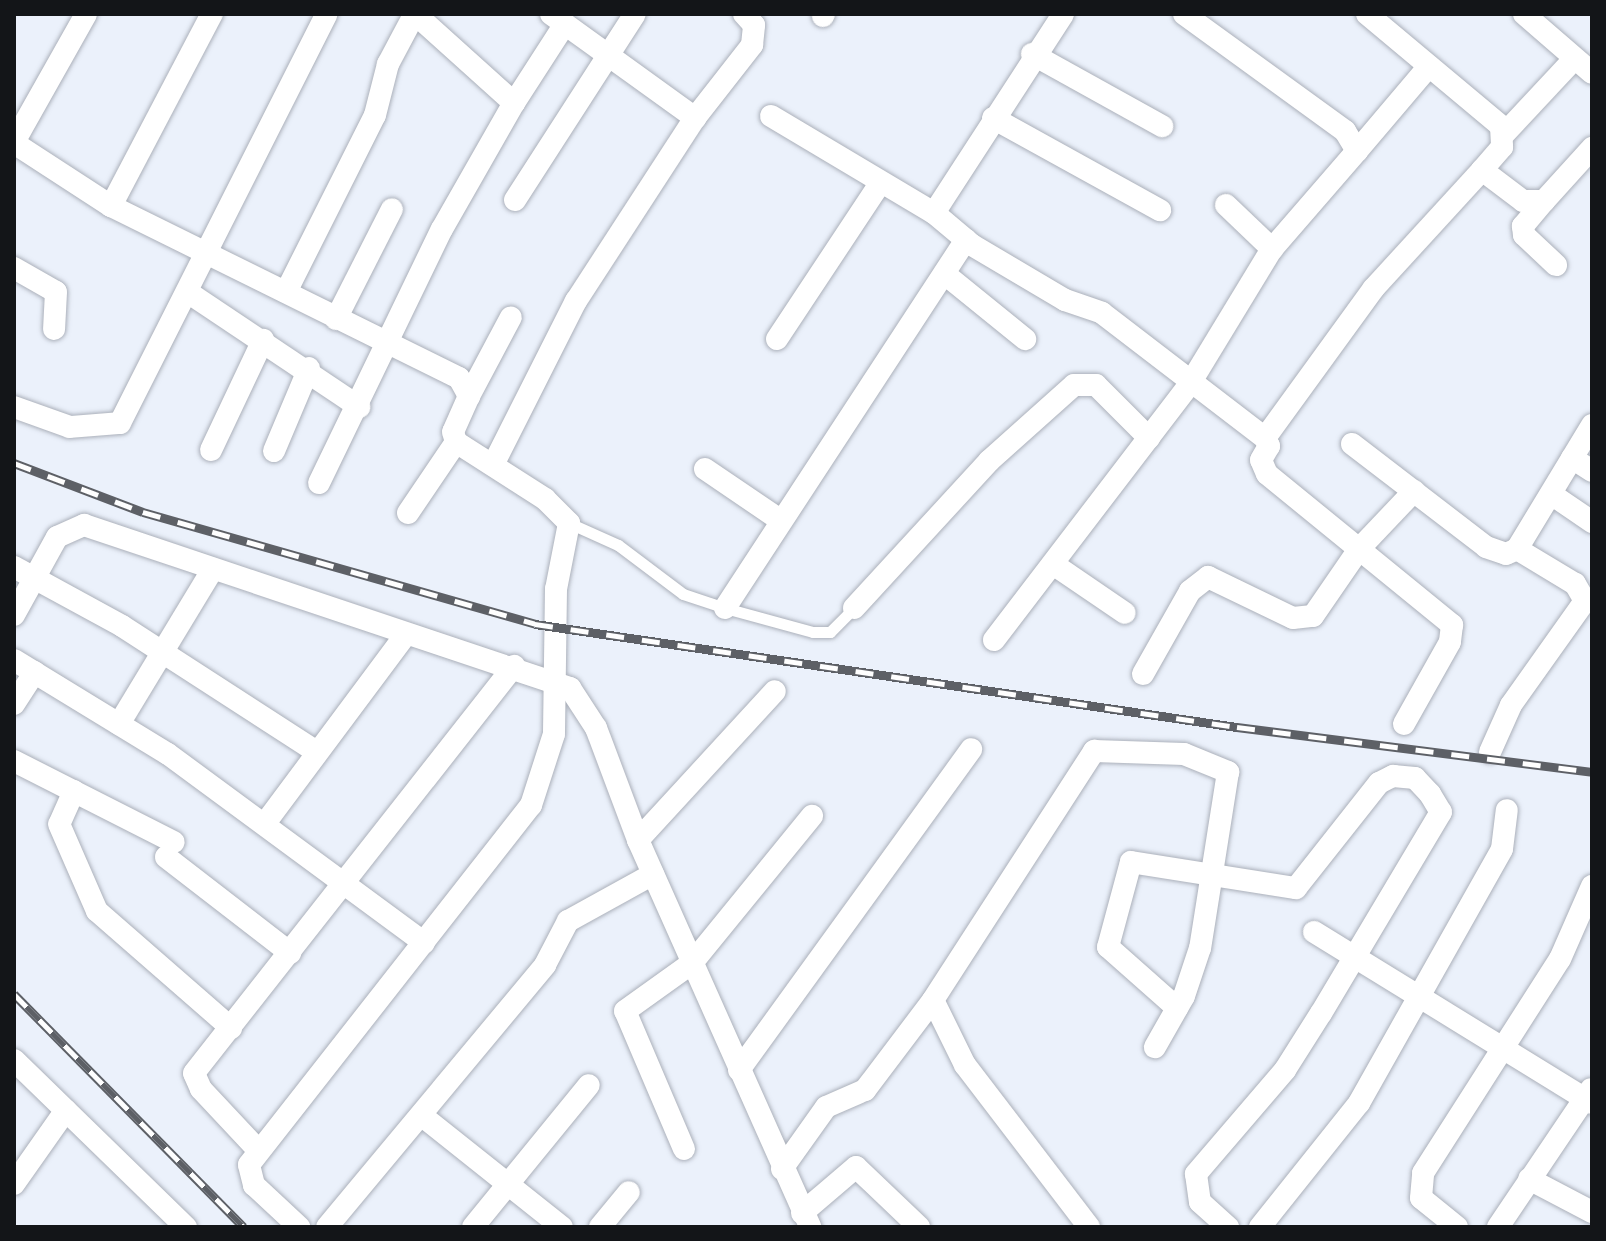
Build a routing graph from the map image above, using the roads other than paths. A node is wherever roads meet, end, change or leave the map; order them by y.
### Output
1 (86, 14) edge
2 (212, 14) edge
3 (327, 14) edge
4 (415, 14) edge
5 (635, 14) edge
6 (744, 14) edge
7 (1063, 14) edge
8 (1184, 14) edge
9 (1367, 14) edge
10 (1524, 14) edge
11 (558, 19) edge
12 (1032, 54) junction
13 (608, 55) junction
14 (1574, 59) junction
15 (1429, 66) junction
16 (1592, 73) edge
17 (514, 103) junction
18 (771, 116) dead end
19 (695, 118) junction
20 (993, 118) junction
21 (1162, 126) dead end
22 (1505, 133) junction
23 (14, 142) edge
24 (1592, 148) edge
25 (1357, 151) junction
26 (1482, 170) junction
27 (881, 182) junction
28 (515, 200) dead end
29 (1544, 201) junction
30 (1226, 205) dead end
31 (111, 206) junction
32 (392, 209) dead end
33 (1160, 210) dead end
34 (934, 213) junction
35 (966, 240) junction
36 (1272, 249) junction
37 (211, 252) junction
38 (1556, 265) dead end
39 (14, 268) edge
40 (946, 275) junction
41 (286, 292) junction
42 (189, 293) junction
43 (511, 317) dead end
44 (336, 319) junction
45 (54, 329) dead end
46 (777, 339) dead end
47 (1025, 339) dead end
48 (263, 340) junction
49 (390, 346) junction
50 (309, 368) junction
51 (1191, 382) junction
52 (469, 396) junction
53 (14, 407) edge
54 (359, 407) junction
55 (1592, 425) edge
56 (1149, 438) junction
57 (1265, 438) junction
58 (456, 442) junction
59 (1352, 444) dead end
60 (211, 450) dead end
61 (274, 451) dead end
62 (1572, 458) junction
63 (493, 465) junction
64 (705, 469) dead end
65 (1592, 471) edge
66 (319, 483) dead end
67 (1414, 491) junction
68 (1551, 494) junction
69 (408, 513) dead end
70 (780, 520) junction
71 (1592, 522) edge
72 (569, 523) junction
73 (1359, 549) junction
74 (1517, 549) junction
75 (1056, 566) junction
76 (14, 567) edge
77 (213, 569) junction
78 (35, 580) junction
79 (725, 608) junction
80 (854, 608) joint
81 (1125, 613) dead end
82 (14, 615) edge
83 (406, 634) junction
84 (994, 640) dead end
85 (163, 653) junction
86 (14, 660) edge
87 (514, 666) junction
88 (35, 672) junction
89 (1143, 674) dead end
90 (551, 678) junction
91 (775, 691) dead end
92 (14, 704) edge
93 (119, 724) junction
94 (1404, 724) dead end
95 (971, 749) dead end
96 (317, 752) junction
97 (1490, 752) dead end
98 (14, 761) edge
99 (74, 791) junction
100 (1507, 810) dead end
101 (812, 816) dead end
102 (266, 822) junction
103 (638, 840) junction
104 (1211, 871) junction
105 (653, 874) junction
106 (342, 884) junction
107 (1592, 886) edge
108 (1314, 932) dead end
109 (424, 943) junction
110 (290, 953) junction
111 (1355, 957) junction
112 (692, 963) junction
113 (1419, 997) junction
114 (933, 1000) junction
115 (1177, 1008) junction
116 (231, 1028) junction
117 (1155, 1047) dead end
118 (1504, 1049) junction
119 (14, 1060) edge
120 (739, 1070) junction
121 (589, 1085) dead end
122 (1590, 1096) edge
123 (66, 1110) junction
124 (421, 1115) junction
125 (684, 1149) dead end
126 (259, 1151) junction
127 (782, 1169) junction
128 (1529, 1179) junction
129 (14, 1184) edge
130 (508, 1186) junction
131 (629, 1192) dead end
132 (1592, 1212) edge
133 (806, 1220) edge
134 (1444, 1223) edge
135 (186, 1227) edge
136 (299, 1227) edge
137 (327, 1227) edge
138 (473, 1227) edge
139 (562, 1227) edge
140 (600, 1227) edge
141 (919, 1227) edge
142 (1089, 1227) edge
143 (1228, 1227) edge
144 (1260, 1227) edge
145 (1498, 1227) edge

1 - 23 street
2 - 31 street
3 - 37 street
4 - 17 street
4 - 41 street
5 - 13 street
6 - 19 street
7 - 12 street
8 - 25 street
9 - 15 street
10 - 14 street
11 - 13 street
11 - 17 street
12 - 20 street
12 - 21 street
13 - 19 street
13 - 28 street
14 - 16 street
14 - 22 street
15 - 22 street
15 - 25 street
17 - 49 street
18 - 27 street
19 - 63 street
20 - 33 street
20 - 34 street
22 - 26 street
23 - 31 street
24 - 29 street
25 - 36 street
26 - 29 street
26 - 57 street
27 - 34 street
27 - 46 street
29 - 38 street
30 - 36 street
31 - 37 street
32 - 44 street
34 - 35 street
35 - 40 street
35 - 51 street
36 - 51 street
37 - 41 street
37 - 42 street
39 - 45 street
40 - 47 street
40 - 70 street
41 - 44 street
42 - 48 street
42 - 53 street
43 - 52 street
44 - 49 street
48 - 50 street
48 - 60 street
49 - 52 street
49 - 54 street
50 - 54 street
50 - 61 street
51 - 56 street
51 - 57 street
52 - 58 street
54 - 66 street
55 - 62 street
56 - 75 street
56 - 80 street
57 - 73 street
58 - 63 street
58 - 69 street
59 - 67 street
62 - 65 street
62 - 68 street
63 - 72 street
64 - 70 street
67 - 73 street
67 - 74 street
68 - 71 street
68 - 74 street
70 - 79 street
72 - 79 lane
72 - 90 street
73 - 89 street
73 - 94 street
74 - 97 street
75 - 81 street
75 - 84 street
76 - 78 street
77 - 78 street
77 - 83 street
77 - 85 street
78 - 82 street
78 - 85 street
79 - 80 lane
83 - 87 street
83 - 96 street
85 - 93 street
85 - 96 street
86 - 88 street
87 - 90 street
87 - 106 street
88 - 92 street
88 - 93 street
90 - 103 street
90 - 109 street
91 - 103 street
93 - 102 street
95 - 120 street
96 - 102 street
98 - 99 street
99 - 110 street
99 - 116 street
100 - 113 street
101 - 112 street
102 - 106 street
103 - 105 street
104 - 111 street
104 - 114 street
104 - 115 street
104 - 115 street
105 - 112 street
105 - 124 street
106 - 109 street
106 - 110 street
107 - 118 street
108 - 111 street
109 - 126 street
110 - 116 street
111 - 113 street
111 - 143 street
112 - 120 street
112 - 125 street
113 - 118 street
113 - 144 street
114 - 127 street
114 - 142 street
115 - 117 street
116 - 126 street
118 - 122 street
118 - 134 street
119 - 123 street
120 - 127 street
121 - 130 street
122 - 128 street
123 - 129 street
123 - 135 street
124 - 130 street
124 - 137 street
126 - 136 street
127 - 133 street
128 - 132 street
128 - 145 street
130 - 138 street
130 - 139 street
131 - 140 street
133 - 141 street

